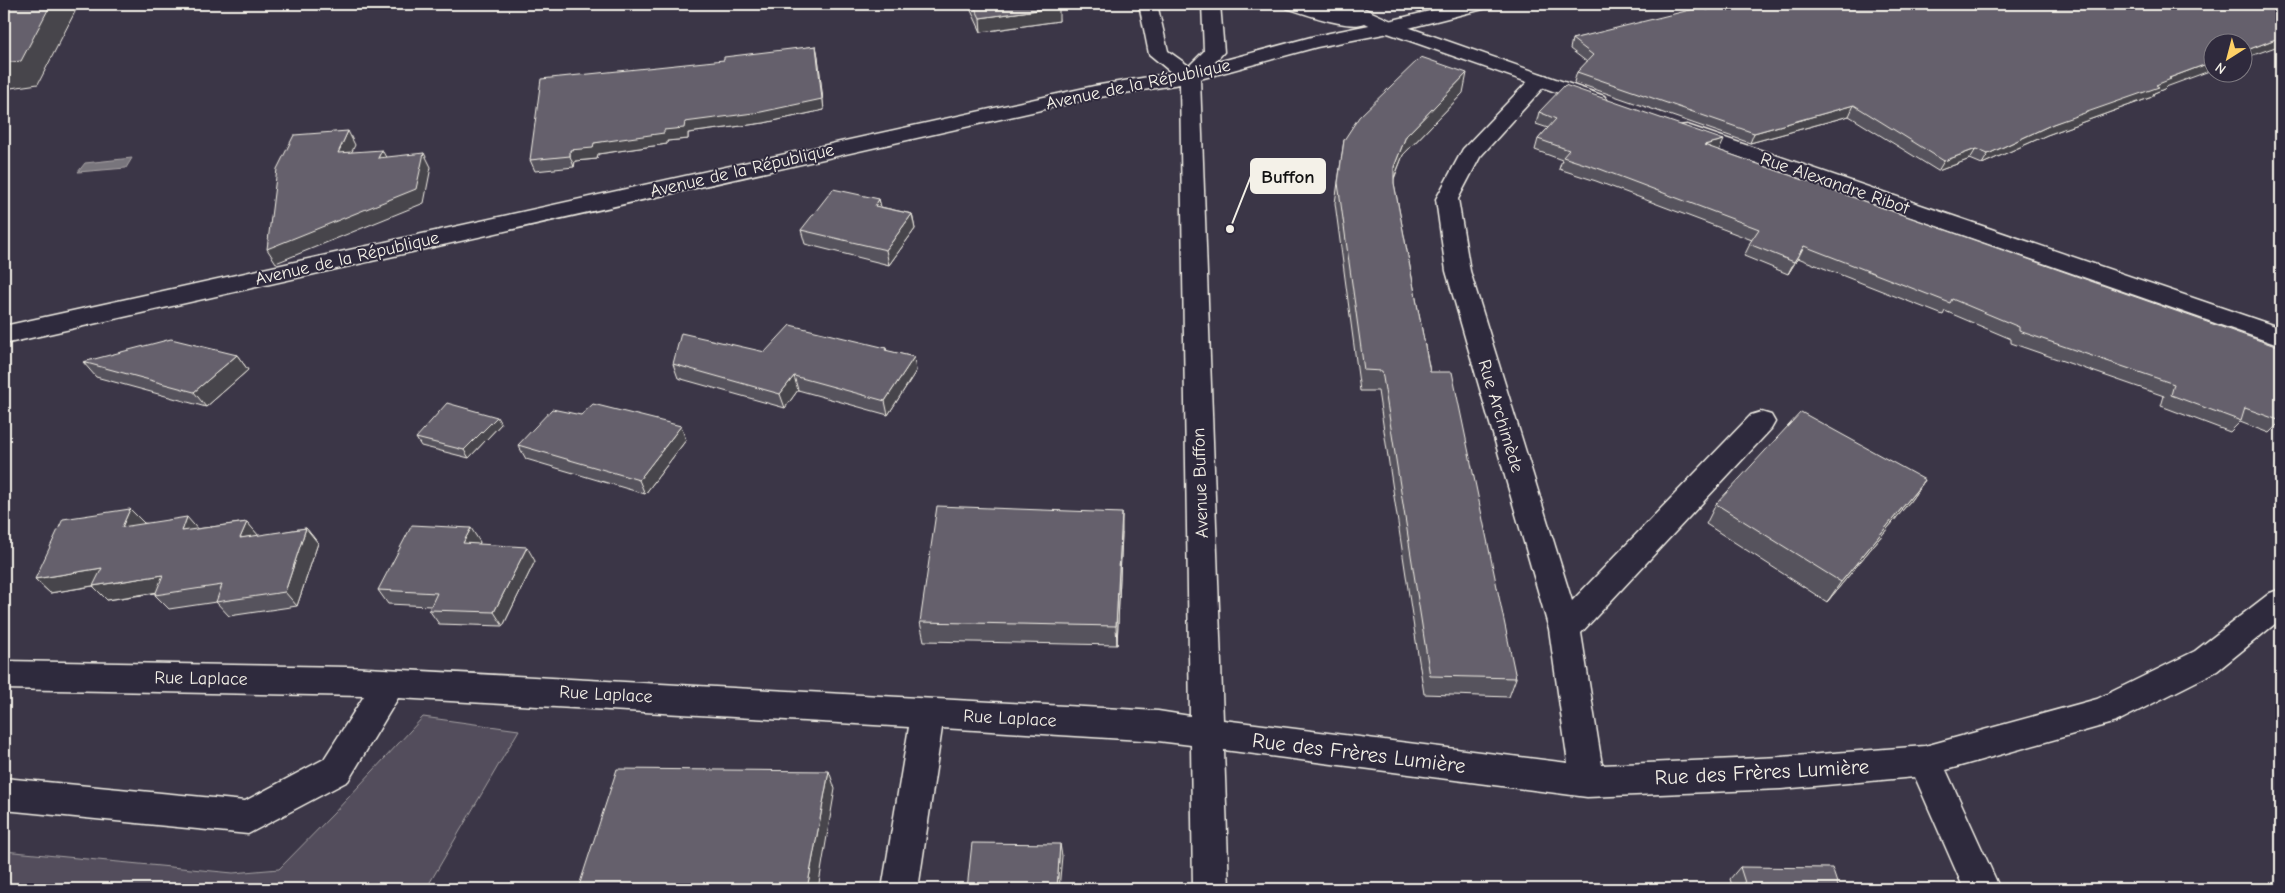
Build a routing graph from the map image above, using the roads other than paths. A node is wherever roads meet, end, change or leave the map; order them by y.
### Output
1 (1148, 4) edge
2 (1211, 4) edge
3 (1294, 4) edge
4 (1339, 4) edge
5 (1480, 4) edge
6 (1389, 27) junction
7 (1190, 76) junction
8 (1540, 80) junction
9 (1615, 106) edge
10 (1672, 126) edge
11 (4, 335) edge
12 (2281, 337) edge
13 (1760, 422) dead end
14 (2281, 602) edge
15 (1565, 629) junction
16 (4, 675) edge
17 (390, 684) junction
18 (928, 713) junction
19 (1207, 733) junction
20 (1925, 761) junction
21 (1587, 781) junction
22 (4, 794) edge
23 (900, 889) edge
24 (1211, 889) edge
25 (1982, 889) edge

1 - 7 street
2 - 7 street
3 - 6 street
4 - 6 street
5 - 6 street, Avenue de la République
6 - 7 street, Avenue de la République
6 - 8 street
7 - 11 street, Avenue de la République
7 - 19 street, Avenue Buffon
8 - 9 street
8 - 15 street, Rue Archimède
10 - 12 street, Rue Alexandre Ribot
13 - 15 street
14 - 20 street, Rue des Frères Lumière
15 - 21 street, Rue Archimède
16 - 17 street, Rue Laplace
17 - 18 street, Rue Laplace
17 - 22 street
18 - 19 street, Rue Laplace
18 - 23 street
19 - 21 street, Rue des Frères Lumière
19 - 24 street, Avenue Buffon
20 - 21 street, Rue des Frères Lumière
20 - 25 street

